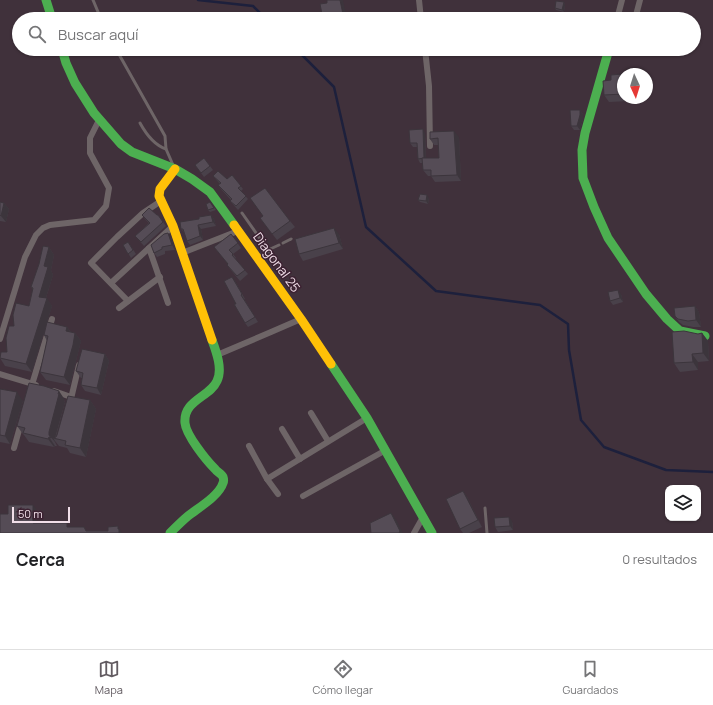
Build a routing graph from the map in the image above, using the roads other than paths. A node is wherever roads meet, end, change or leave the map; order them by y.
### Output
1 (46, 0) edge
2 (94, 0) edge
3 (419, 0) edge
4 (622, 0) edge
5 (640, 0) edge
6 (50, 12) edge
7 (98, 12) edge
8 (420, 12) edge
9 (619, 12) edge
10 (637, 12) edge
11 (64, 56) edge
12 (120, 56) edge
13 (427, 56) edge
14 (607, 56) edge
15 (99, 120) junction
16 (140, 123) dead end
17 (430, 146) edge
18 (166, 149) junction
19 (175, 169) junction
20 (161, 201) junction
21 (242, 213) dead end
22 (173, 226) junction
23 (238, 231) junction
24 (291, 239) dead end
25 (283, 243) dead end
26 (279, 245) dead end
27 (149, 248) junction
28 (268, 250) junction
29 (182, 253) junction
30 (258, 258) junction
31 (281, 266) dead end
32 (160, 278) junction
33 (111, 283) junction
34 (128, 301) junction
35 (168, 303) dead end
36 (119, 308) dead end
37 (52, 319) dead end
38 (301, 319) junction
39 (705, 336) dead end
40 (0, 339) edge
41 (217, 355) junction
42 (82, 356) edge
43 (0, 374) edge
44 (32, 384) junction
45 (71, 397) junction
46 (28, 398) edge
47 (67, 412) edge
48 (311, 413) dead end
49 (367, 418) junction
50 (22, 420) edge
51 (282, 429) dead end
52 (328, 441) junction
53 (249, 446) dead end
54 (14, 448) dead end
55 (386, 450) junction
56 (300, 458) junction
57 (267, 479) junction
58 (278, 494) dead end
59 (303, 496) dead end
60 (485, 508) dead end
61 (423, 517) junction
62 (170, 533) edge
63 (414, 533) edge
64 (432, 533) edge
65 (487, 533) edge

1 - 6 street
2 - 7 lane
3 - 8 street
4 - 9 street
5 - 10 street
11 - 15 street, Diagonal 25
12 - 18 lane
13 - 17 street
14 - 39 street
15 - 19 street, Diagonal 25
15 - 40 street
16 - 18 lane
18 - 19 lane
19 - 20 street
19 - 23 street, Diagonal 25
20 - 22 street
20 - 33 street
21 - 28 lane
22 - 27 street
22 - 29 street
23 - 29 street
23 - 30 street, Diagonal 25
24 - 25 lane
26 - 28 lane
27 - 32 street
27 - 33 street
28 - 30 lane
28 - 31 lane
29 - 41 street
30 - 38 street, Diagonal 25
32 - 34 street
32 - 35 street
33 - 34 street
34 - 36 street
37 - 44 street
38 - 41 street
38 - 49 street, Diagonal 25
41 - 62 street
42 - 45 street
43 - 44 street
44 - 45 street
44 - 46 street
45 - 47 street
48 - 52 street
49 - 52 street
49 - 55 street, Diagonal 25
50 - 54 street
51 - 56 street
52 - 56 street
53 - 57 street
55 - 59 street
55 - 61 street, Diagonal 25
56 - 57 street
57 - 58 street
60 - 65 lane
61 - 63 street
61 - 64 street, Diagonal 25

